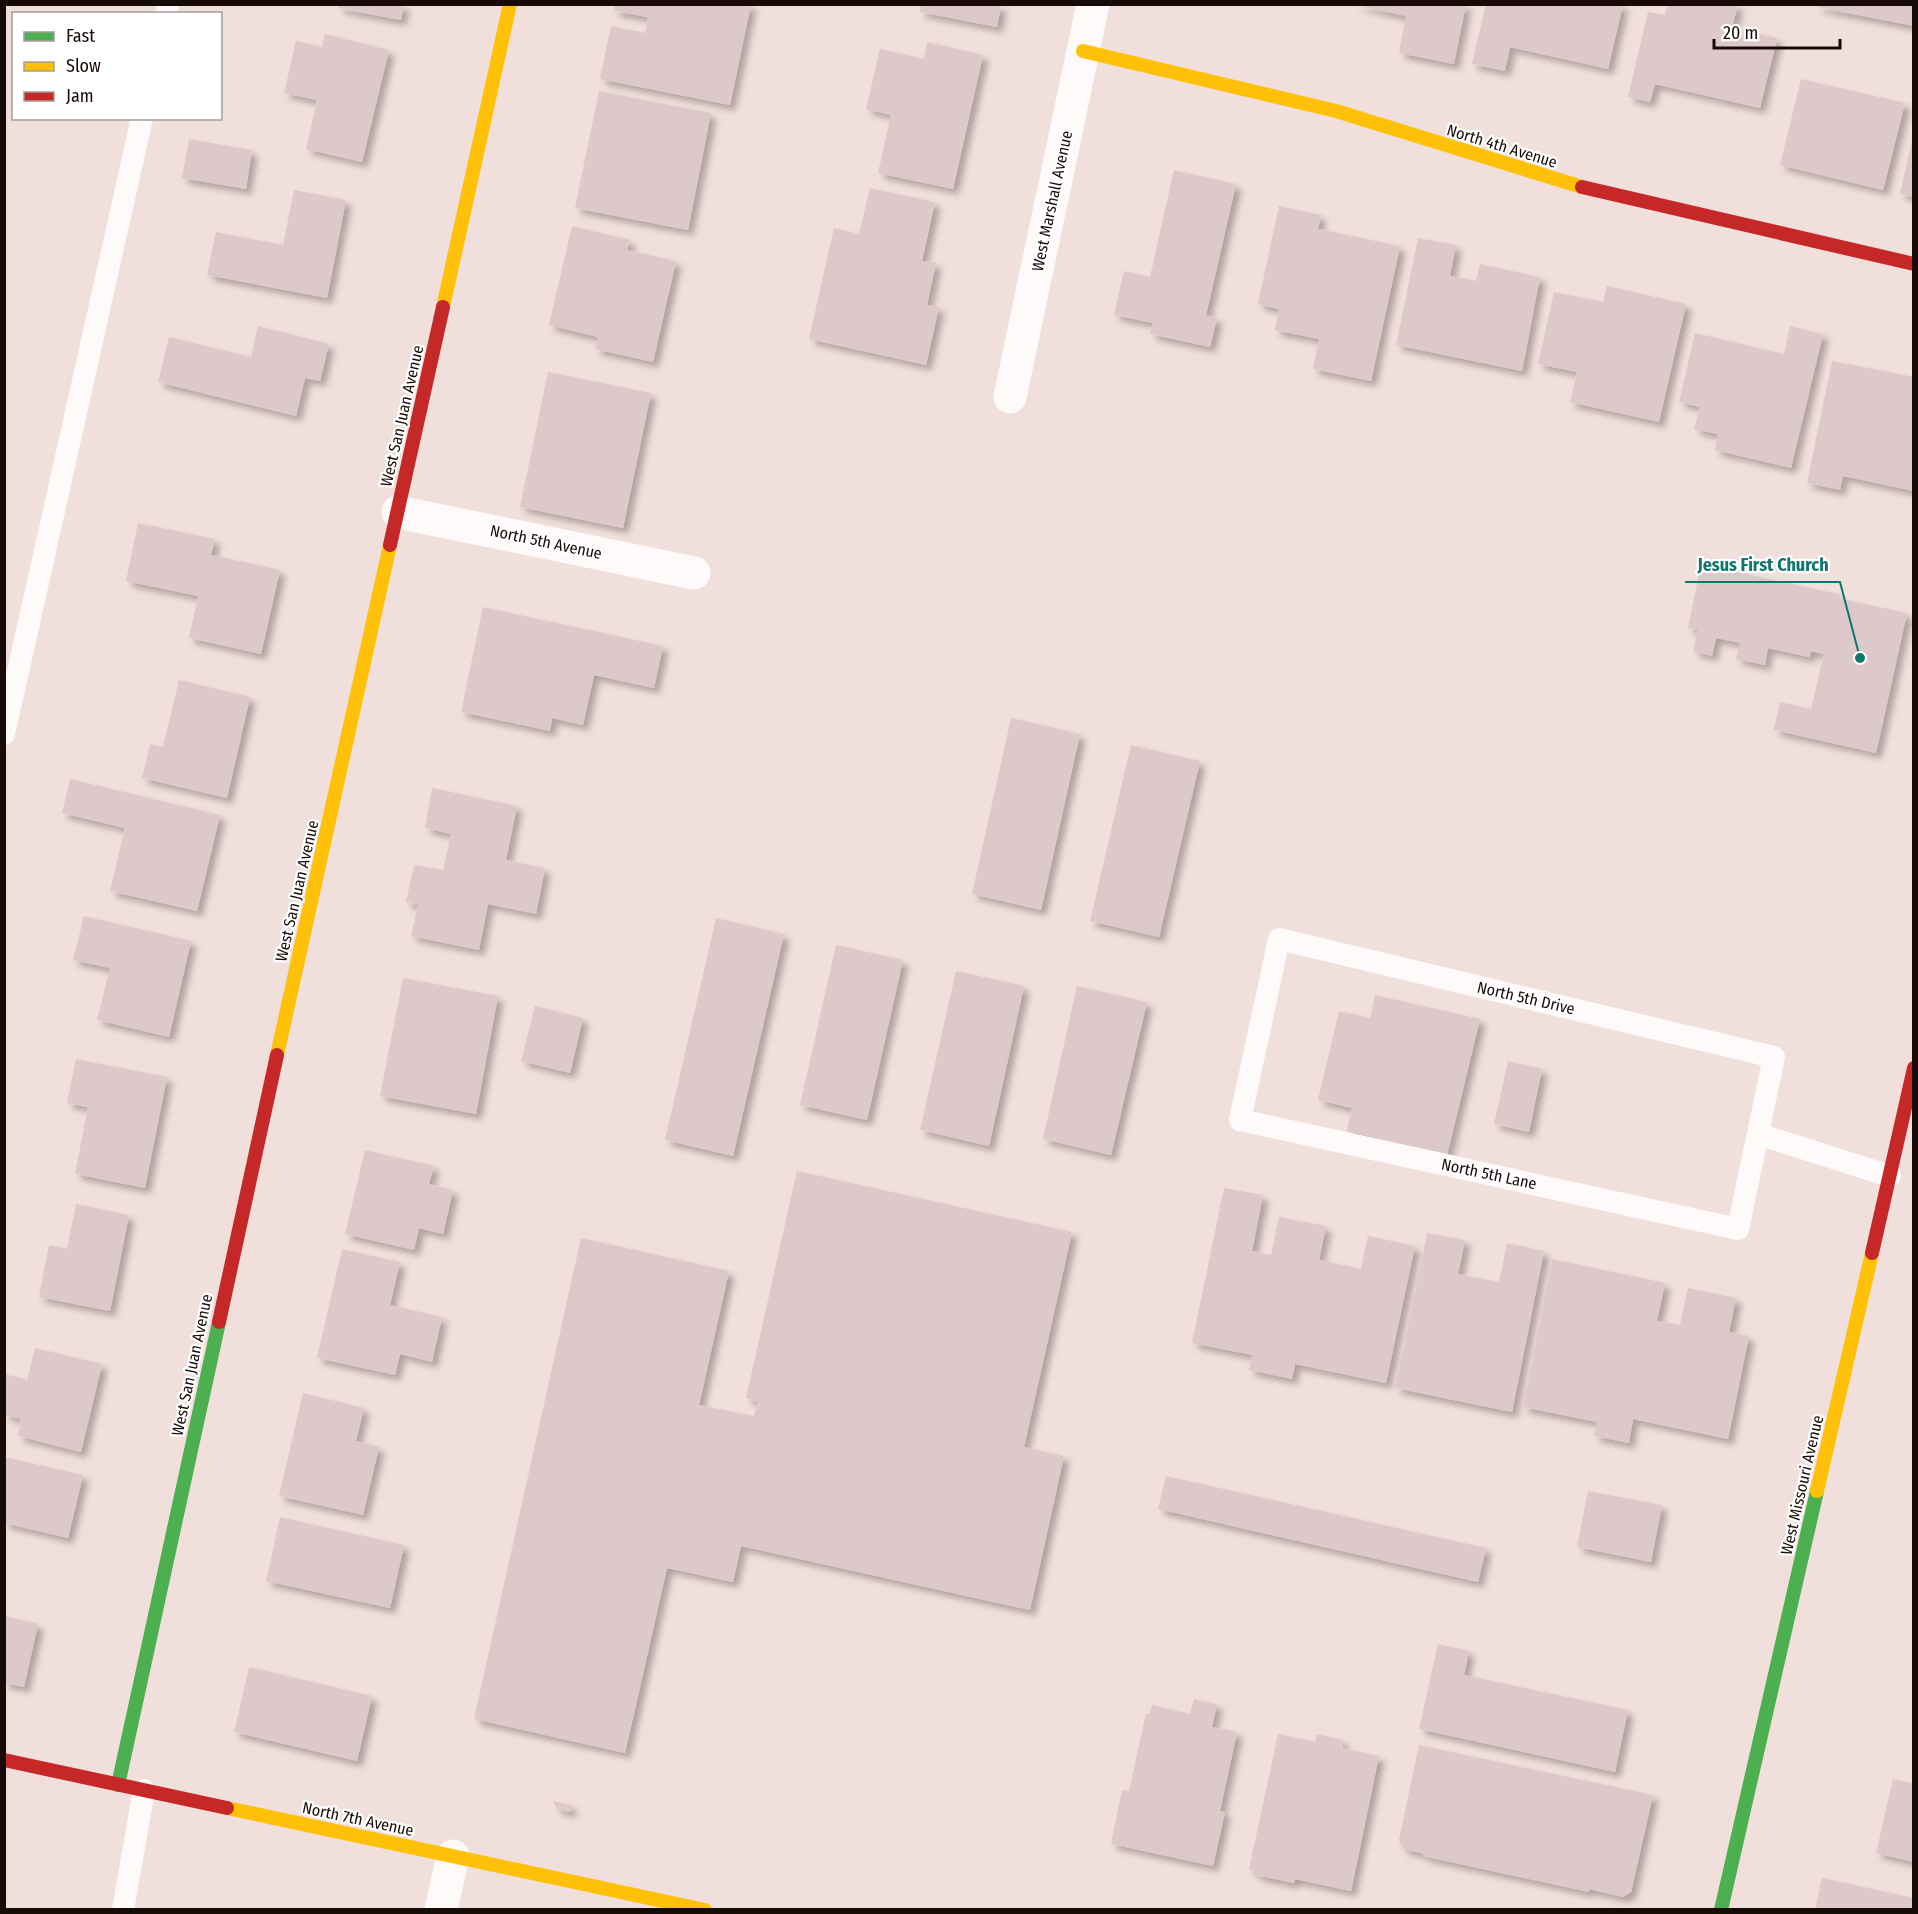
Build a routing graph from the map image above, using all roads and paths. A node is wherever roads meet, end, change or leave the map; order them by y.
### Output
1 (510, 4) edge
2 (1093, 4) edge
3 (1083, 51) junction
4 (142, 120) edge
5 (1914, 264) edge
6 (1010, 397) dead end
7 (398, 512) junction
8 (694, 573) dead end
9 (4, 734) edge
10 (1914, 1068) edge
11 (1240, 1120) joint
12 (1758, 1134) junction
13 (1890, 1176) junction
14 (4, 1760) edge
15 (118, 1785) junction
16 (144, 1790) junction
17 (453, 1856) junction
18 (123, 1910) edge
19 (441, 1910) edge
20 (705, 1910) edge
21 (1720, 1910) edge

1 - 7 street, West San Juan Avenue
2 - 3 street, West Marshall Avenue
3 - 5 street, North 4th Avenue
3 - 6 street, West Marshall Avenue
4 - 9 lane
7 - 8 street, North 5th Avenue
7 - 15 street, West San Juan Avenue
10 - 13 street, West Missouri Avenue
11 - 12 lane, North 5th Lane
11 - 12 lane, North 5th Drive
12 - 13 lane
13 - 21 street, West Missouri Avenue
14 - 15 street, North 7th Avenue
15 - 16 street, North 7th Avenue
16 - 17 street, North 7th Avenue
16 - 18 lane
17 - 19 street
17 - 20 street, North 7th Avenue

